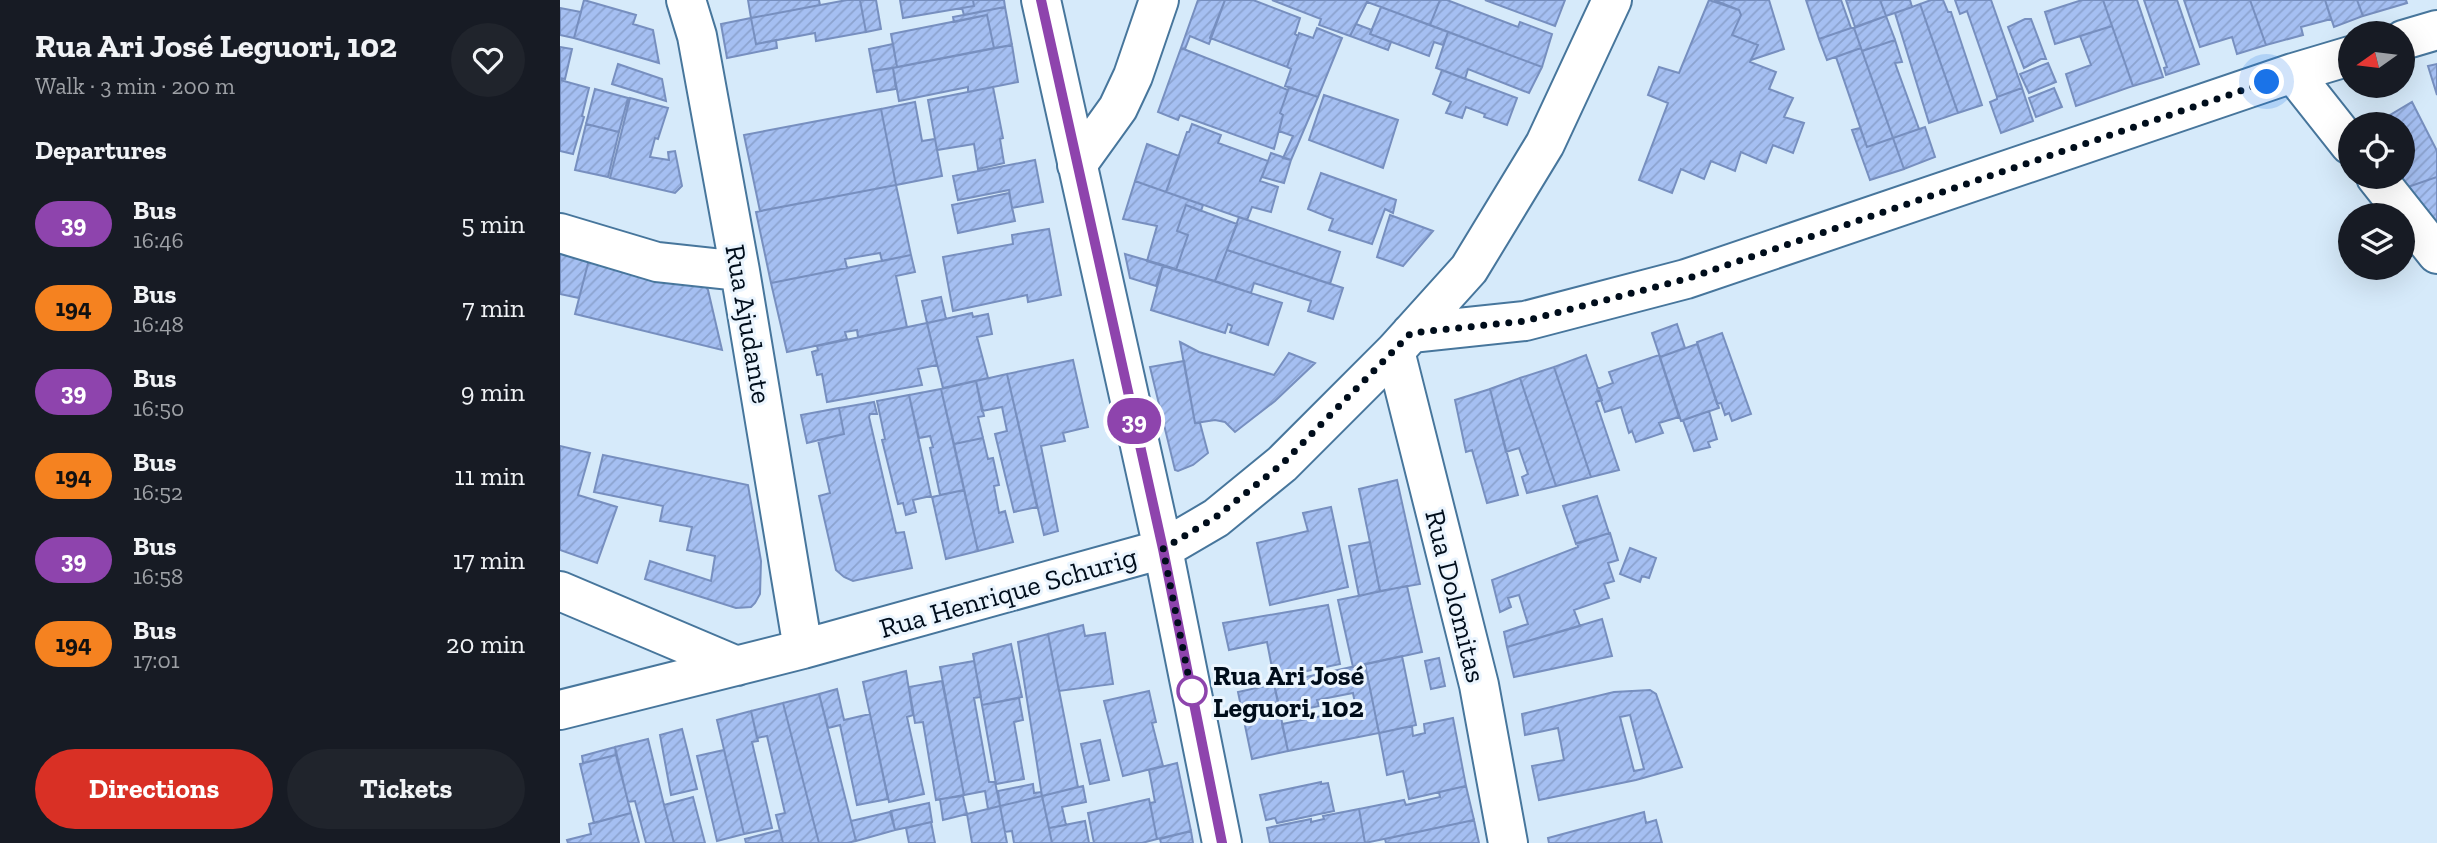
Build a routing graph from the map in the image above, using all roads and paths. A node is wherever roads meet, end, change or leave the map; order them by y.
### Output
1 (686, 0) edge
2 (1041, 0) edge
3 (1159, 0) edge
4 (1612, 0) edge
5 (2437, 30) edge
6 (2415, 36) edge
7 (2338, 60) edge
8 (2293, 73) junction
9 (2338, 130) edge
10 (1077, 165) junction
11 (2386, 189) edge
12 (560, 233) edge
13 (2437, 254) edge
14 (740, 271) junction
15 (1403, 342) junction
16 (1163, 549) junction
17 (560, 592) edge
18 (803, 649) junction
19 (737, 666) junction
20 (560, 710) edge
21 (1222, 843) edge
22 (1508, 843) edge

1 - 14 street, Rua Ajudante
2 - 10 street
3 - 10 street
4 - 15 street, Rua Henrique Schurig
5 - 6 street
7 - 8 street
8 - 9 street
8 - 15 street
10 - 16 street
11 - 13 street
12 - 14 street
14 - 18 street, Rua Ajudante
15 - 16 street, Rua Henrique Schurig
15 - 22 street, Rua Dolomitas
16 - 18 street, Rua Henrique Schurig
16 - 21 street
17 - 19 street
18 - 19 street, Rua Henrique Schurig
19 - 20 street, Rua Henrique Schurig

